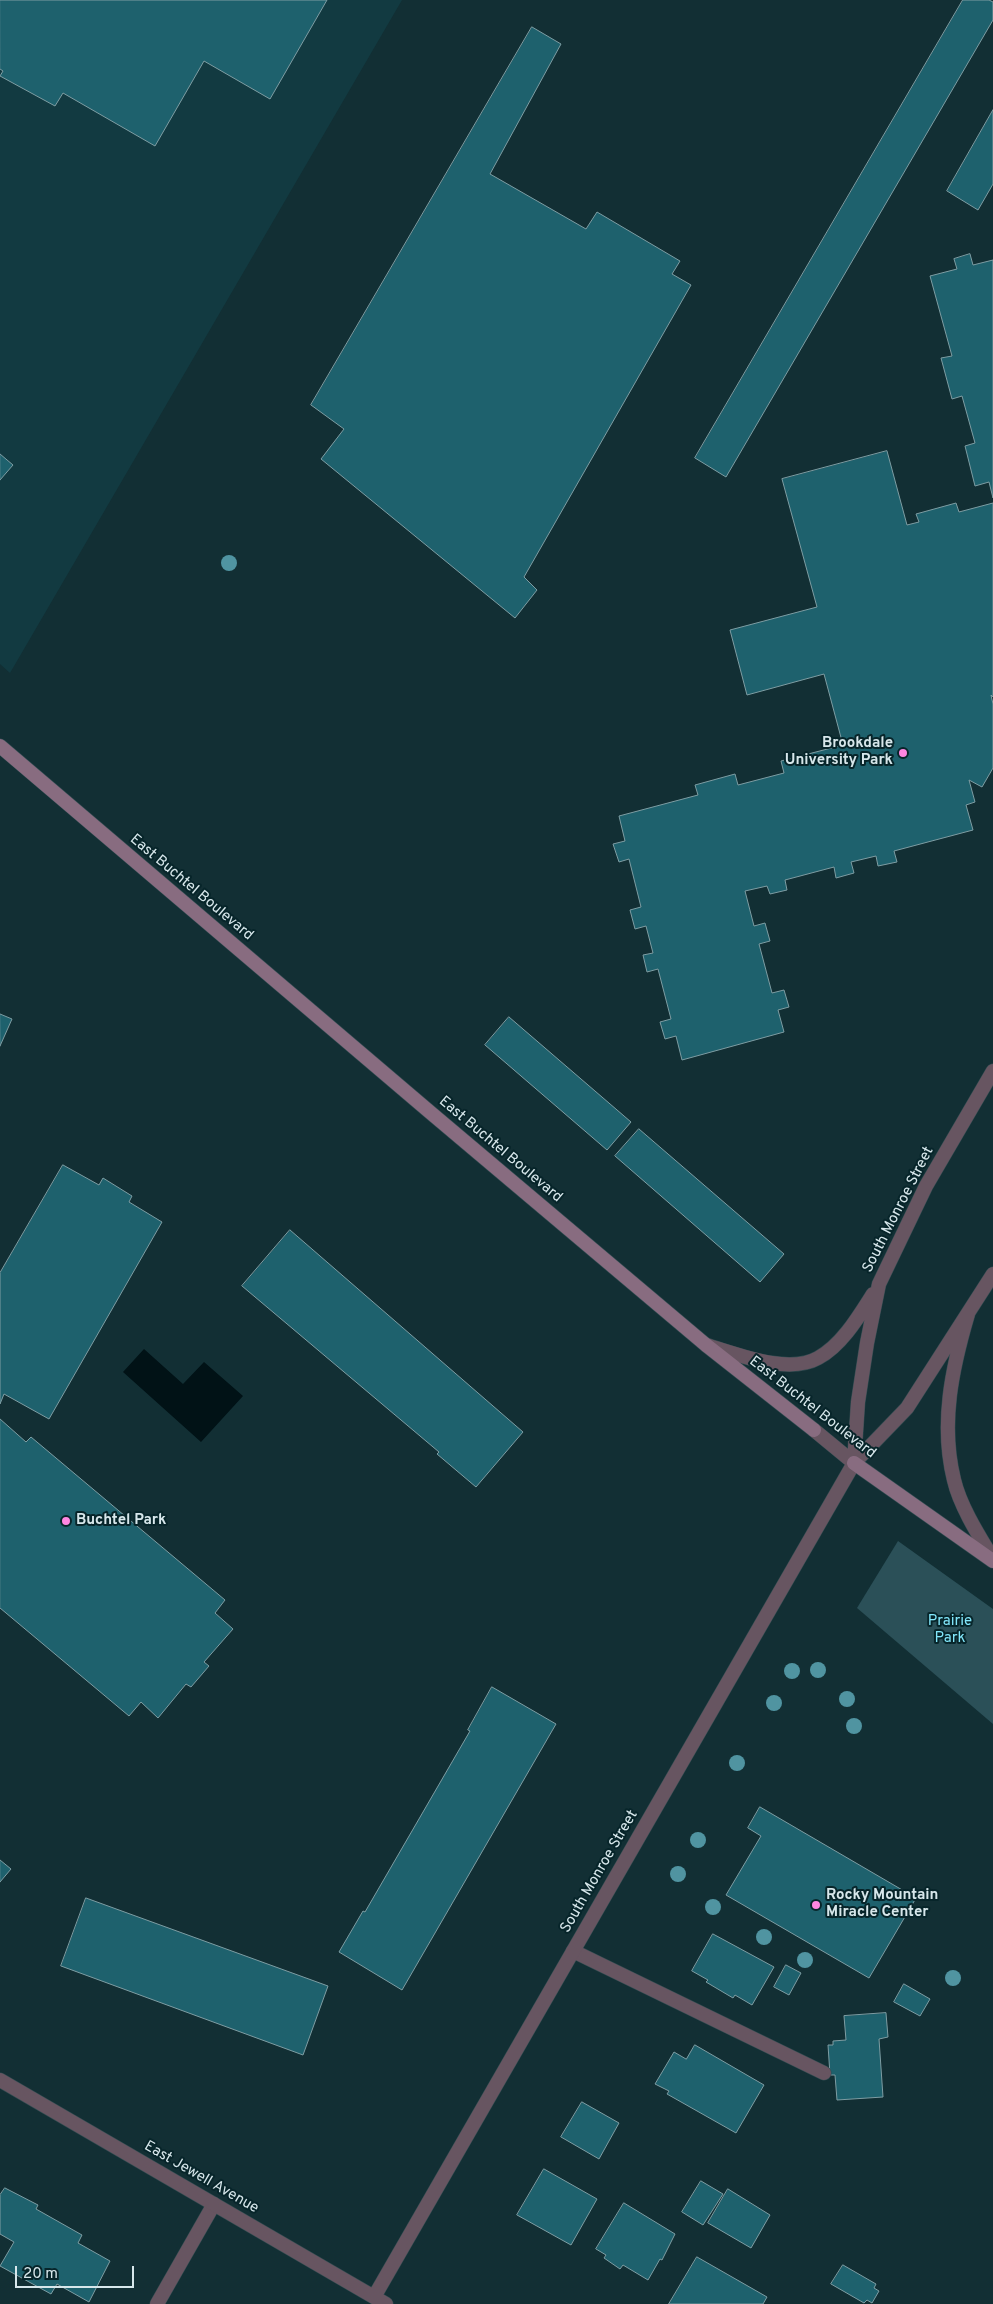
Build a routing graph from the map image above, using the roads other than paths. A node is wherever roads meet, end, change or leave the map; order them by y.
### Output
1 (0, 746) edge
2 (993, 1071) edge
3 (993, 1274) edge
4 (879, 1284) junction
5 (968, 1314) junction
6 (706, 1345) junction
7 (814, 1430) joint
8 (854, 1463) junction
9 (993, 1560) edge
10 (573, 1951) junction
11 (824, 2073) dead end
12 (0, 2080) edge
13 (214, 2204) junction
14 (380, 2301) edge
15 (156, 2304) edge

1 - 6 main road, East Buchtel Boulevard
2 - 4 street, South Monroe Street
3 - 5 street, South Monroe Street
4 - 6 street
4 - 8 street, South Monroe Street
5 - 8 street, South Monroe Street
5 - 9 street
6 - 7 main road, East Buchtel Boulevard
7 - 8 street, East Buchtel Boulevard
8 - 9 main road, East Buchtel Boulevard
8 - 10 street, South Monroe Street
10 - 11 street
10 - 14 street, South Monroe Street
12 - 13 street, East Jewell Avenue
13 - 14 street, East Jewell Avenue
13 - 15 street

